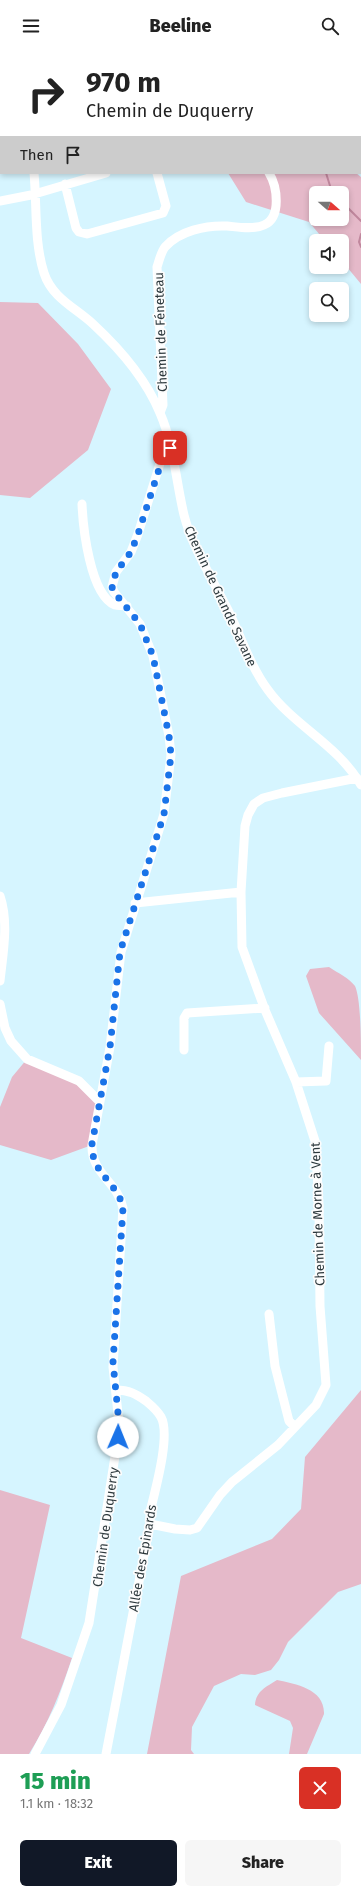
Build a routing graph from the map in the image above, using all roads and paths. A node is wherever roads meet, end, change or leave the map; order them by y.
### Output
1 (34, 174) edge
2 (102, 174) edge
3 (157, 174) edge
4 (270, 174) edge
5 (65, 184) junction
6 (36, 192) junction
7 (0, 202) edge
8 (160, 413) junction
9 (170, 448) junction
10 (82, 504) dead end
11 (127, 606) junction
12 (359, 782) edge
13 (241, 892) junction
14 (0, 896) edge
15 (135, 903) junction
16 (0, 981) edge
17 (0, 1004) edge
18 (264, 1008) junction
19 (329, 1046) dead end
20 (184, 1050) dead end
21 (296, 1082) junction
22 (100, 1100) junction
23 (269, 1314) dead end
24 (116, 1390) junction
25 (295, 1427) junction
26 (150, 1524) junction
27 (35, 1754) edge
28 (106, 1754) edge

1 - 6 street, Chemin de Grande Savane
2 - 5 street
3 - 5 street
4 - 8 street, Chemin de Féneteau
5 - 6 street
6 - 7 street
6 - 8 street, Chemin de Grande Savane
8 - 9 street, Chemin de Grande Savane
9 - 11 street, Chemin de Duquerry
9 - 12 street, Chemin de Grande Savane
10 - 11 street
11 - 15 street, Chemin de Duquerry
12 - 13 street, Chemin de Morne à Vent
13 - 15 street
13 - 18 street, Chemin de Morne à Vent
14 - 16 street
15 - 22 street, Chemin de Duquerry
17 - 22 street
18 - 20 street
18 - 21 street, Chemin de Morne à Vent
19 - 21 street
21 - 25 street, Chemin de Morne à Vent
22 - 24 street, Chemin de Duquerry
23 - 25 street
24 - 26 street, Allée des Epinards
24 - 27 street, Chemin de Duquerry
25 - 26 street, Chemin de Morne à Vent
26 - 28 street, Allée des Epinards

